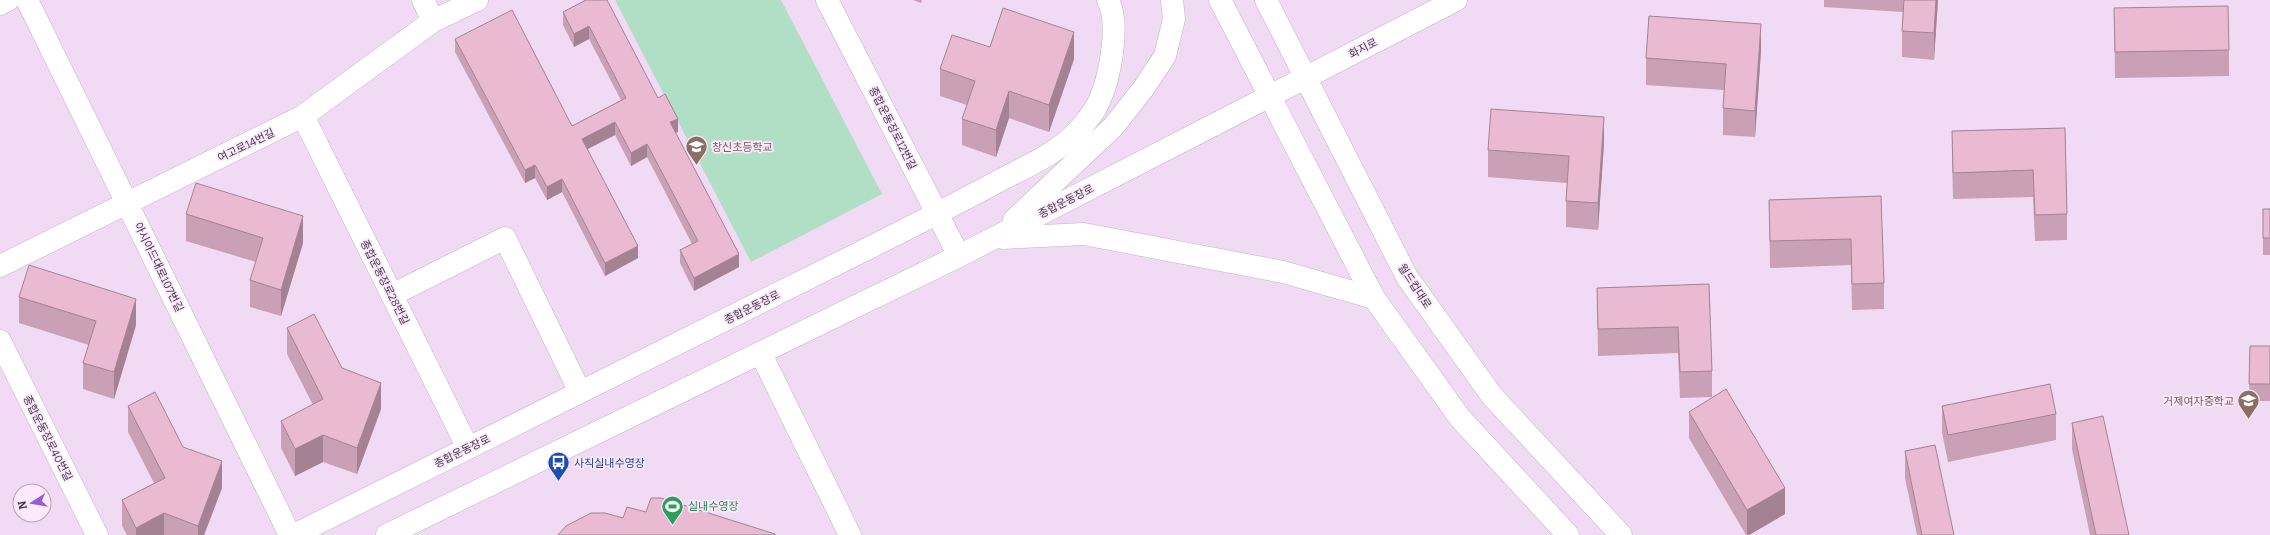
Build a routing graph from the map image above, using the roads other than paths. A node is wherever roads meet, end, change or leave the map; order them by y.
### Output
1 (8, 0) edge
2 (27, 0) edge
3 (423, 0) edge
4 (477, 0) edge
5 (827, 0) edge
6 (1108, 0) edge
7 (1172, 0) edge
8 (1220, 0) edge
9 (1266, 0) edge
10 (1456, 0) edge
11 (0, 4) edge
12 (433, 21) junction
13 (1305, 77) junction
14 (1270, 96) junction
15 (303, 116) junction
16 (128, 203) junction
17 (938, 214) junction
18 (995, 238) junction
19 (960, 256) junction
20 (0, 266) edge
21 (392, 295) junction
22 (1374, 298) junction
23 (0, 341) edge
24 (761, 354) junction
25 (580, 392) junction
26 (468, 448) junction
27 (97, 535) edge
28 (290, 535) edge
29 (294, 535) edge
30 (387, 535) edge
31 (850, 535) edge
32 (1568, 535) edge
33 (1621, 535) edge

1 - 11 street
2 - 16 street, 아시아드대로107번길
3 - 12 street
4 - 12 street, 여고로14번길
5 - 17 street, 종합운동장로12번길
6 - 17 street, 종합운동장로
7 - 18 street
8 - 14 street
9 - 13 street, 월드컵대로
10 - 13 street, 화지로
12 - 15 street, 여고로14번길
13 - 14 street, 화지로
13 - 33 street, 월드컵대로
14 - 18 street, 종합운동장로
14 - 22 street
15 - 16 street, 여고로14번길
15 - 21 street, 종합운동장로28번길
16 - 20 street, 여고로14번길
16 - 28 street, 아시아드대로107번길
17 - 19 street, 종합운동장로12번길
17 - 25 street, 종합운동장로
18 - 19 street, 종합운동장로
18 - 22 street
19 - 24 street, 종합운동장로
21 - 25 street
21 - 26 street, 종합운동장로28번길
22 - 32 street
23 - 27 street, 종합운동장로40번길
24 - 30 street, 종합운동장로
24 - 31 street
25 - 26 street, 종합운동장로
26 - 29 street, 종합운동장로

